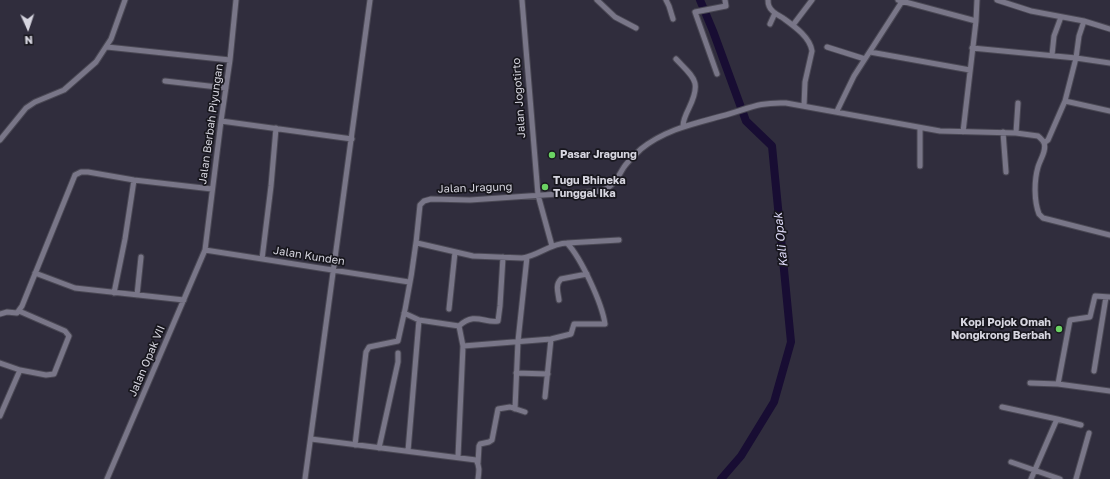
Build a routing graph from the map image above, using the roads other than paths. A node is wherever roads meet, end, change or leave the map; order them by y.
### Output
1 (125, 0) edge
2 (236, 0) edge
3 (370, 0) edge
4 (522, 0) edge
5 (597, 0) edge
6 (666, 0) edge
7 (725, 0) edge
8 (768, 0) edge
9 (812, 0) edge
10 (977, 0) edge
11 (997, 0) edge
12 (901, 1) edge
13 (775, 13) junction
14 (1060, 17) junction
15 (673, 19) dead end
16 (976, 21) junction
17 (1084, 21) junction
18 (770, 24) dead end
19 (793, 25) junction
20 (636, 28) dead end
21 (1110, 29) edge
22 (107, 47) junction
23 (827, 47) dead end
24 (972, 48) junction
25 (870, 52) junction
26 (1052, 55) junction
27 (1076, 58) junction
28 (676, 59) dead end
29 (865, 59) junction
30 (230, 60) junction
31 (1110, 63) edge
32 (970, 70) junction
33 (717, 74) dead end
34 (165, 81) dead end
35 (226, 88) junction
36 (1065, 101) junction
37 (1018, 103) dead end
38 (804, 106) junction
39 (838, 111) junction
40 (1110, 111) edge
41 (221, 121) junction
42 (683, 126) junction
43 (276, 128) junction
44 (920, 128) junction
45 (963, 132) junction
46 (1003, 132) junction
47 (1016, 133) junction
48 (352, 139) junction
49 (0, 140) edge
50 (1044, 143) junction
51 (920, 166) dead end
52 (1006, 172) dead end
53 (134, 180) junction
54 (212, 189) junction
55 (538, 195) junction
56 (1110, 235) edge
57 (619, 240) dead end
58 (417, 243) junction
59 (567, 243) junction
60 (552, 246) junction
61 (205, 250) junction
62 (455, 252) junction
63 (141, 257) dead end
64 (503, 257) junction
65 (527, 258) junction
66 (262, 259) junction
67 (334, 269) junction
68 (35, 273) junction
69 (587, 274) junction
70 (409, 282) junction
71 (114, 293) junction
72 (137, 295) junction
73 (1108, 297) edge
74 (184, 300) junction
75 (559, 300) dead end
76 (449, 309) dead end
77 (19, 311) junction
78 (404, 313) junction
79 (0, 314) edge
80 (419, 320) junction
81 (459, 326) junction
82 (551, 339) junction
83 (518, 341) junction
84 (463, 346) junction
85 (398, 353) dead end
86 (0, 363) edge
87 (20, 370) junction
88 (1094, 371) dead end
89 (516, 373) junction
90 (548, 374) junction
91 (1030, 383) dead end
92 (1058, 384) junction
93 (1110, 391) edge
94 (545, 397) dead end
95 (1002, 407) dead end
96 (515, 409) junction
97 (525, 412) dead end
98 (0, 416) edge
99 (1057, 419) junction
100 (1081, 425) dead end
101 (1089, 434) dead end
102 (311, 439) junction
103 (356, 445) junction
104 (379, 448) junction
105 (408, 451) junction
106 (458, 457) junction
107 (1011, 462) dead end
108 (478, 463) junction
109 (1035, 470) junction
110 (107, 479) edge
111 (305, 479) edge
112 (478, 479) edge
113 (1031, 479) edge
114 (1060, 479) edge
115 (1076, 479) edge

1 - 22 street
2 - 30 street, Jalan Berbah Piyungan
3 - 48 street
4 - 55 street, Jalan Jogotirto
5 - 20 street
6 - 15 street
7 - 33 street
8 - 13 street
9 - 19 street
10 - 16 street
11 - 14 street
12 - 16 street
12 - 25 street
13 - 18 street
13 - 19 street
14 - 17 street
14 - 26 street
16 - 24 street
17 - 21 street
17 - 27 street
19 - 38 street
22 - 30 street
22 - 49 street
23 - 29 street
24 - 26 street
24 - 32 street
25 - 29 street
25 - 32 street
26 - 27 street
27 - 31 street
27 - 36 street
28 - 42 street
29 - 39 street
30 - 35 street, Jalan Berbah Piyungan
32 - 45 street
34 - 35 street
35 - 41 street, Jalan Berbah Piyungan
36 - 40 street
36 - 50 street
37 - 47 street
38 - 39 street, Jalan Jragung
38 - 42 street, Jalan Jragung
39 - 44 street, Jalan Jragung
41 - 43 street
41 - 54 street, Jalan Berbah Piyungan
42 - 55 street, Jalan Jragung
43 - 48 street
43 - 66 street
44 - 45 street, Jalan Jragung
44 - 51 street
45 - 46 street, Jalan Jragung
46 - 47 street, Jalan Jragung
46 - 52 street
47 - 50 street, Jalan Jragung
48 - 67 street
50 - 56 street
53 - 54 street
53 - 68 street
53 - 71 street
54 - 61 street, Jalan Berbah Piyungan
55 - 58 street, Jalan Jragung
55 - 60 street, Jalan Jogotirto
57 - 59 street
58 - 62 street
58 - 70 street, Jalan Jragung
59 - 60 street
59 - 69 street
60 - 65 street
61 - 66 street, Jalan Kunden
61 - 74 street, Jalan Opak VII
62 - 64 street
62 - 76 street
63 - 72 street
64 - 65 street
64 - 81 street
65 - 83 street
66 - 67 street, Jalan Kunden
67 - 70 street, Jalan Kunden
67 - 102 street
68 - 71 street
68 - 77 street
69 - 75 street
69 - 82 street
70 - 78 street, Jalan Jragung
71 - 72 street
72 - 74 street
73 - 88 street
73 - 92 street
74 - 110 street, Jalan Opak VII
77 - 79 street
77 - 87 street
78 - 80 street
78 - 103 street, Jalan Jragung
80 - 81 street
80 - 105 street
81 - 84 street
82 - 83 street
82 - 90 street
83 - 84 street
83 - 89 street
84 - 106 street
85 - 104 street
86 - 87 street
87 - 98 street
89 - 90 street
89 - 96 street
90 - 94 street
91 - 92 street
92 - 93 street
95 - 99 street
96 - 97 street
96 - 108 street
99 - 100 street
99 - 109 street
101 - 115 street
102 - 103 street
102 - 111 street
103 - 104 street
104 - 105 street
105 - 106 street
106 - 108 street
107 - 109 street
108 - 112 street
109 - 113 street
109 - 114 street

